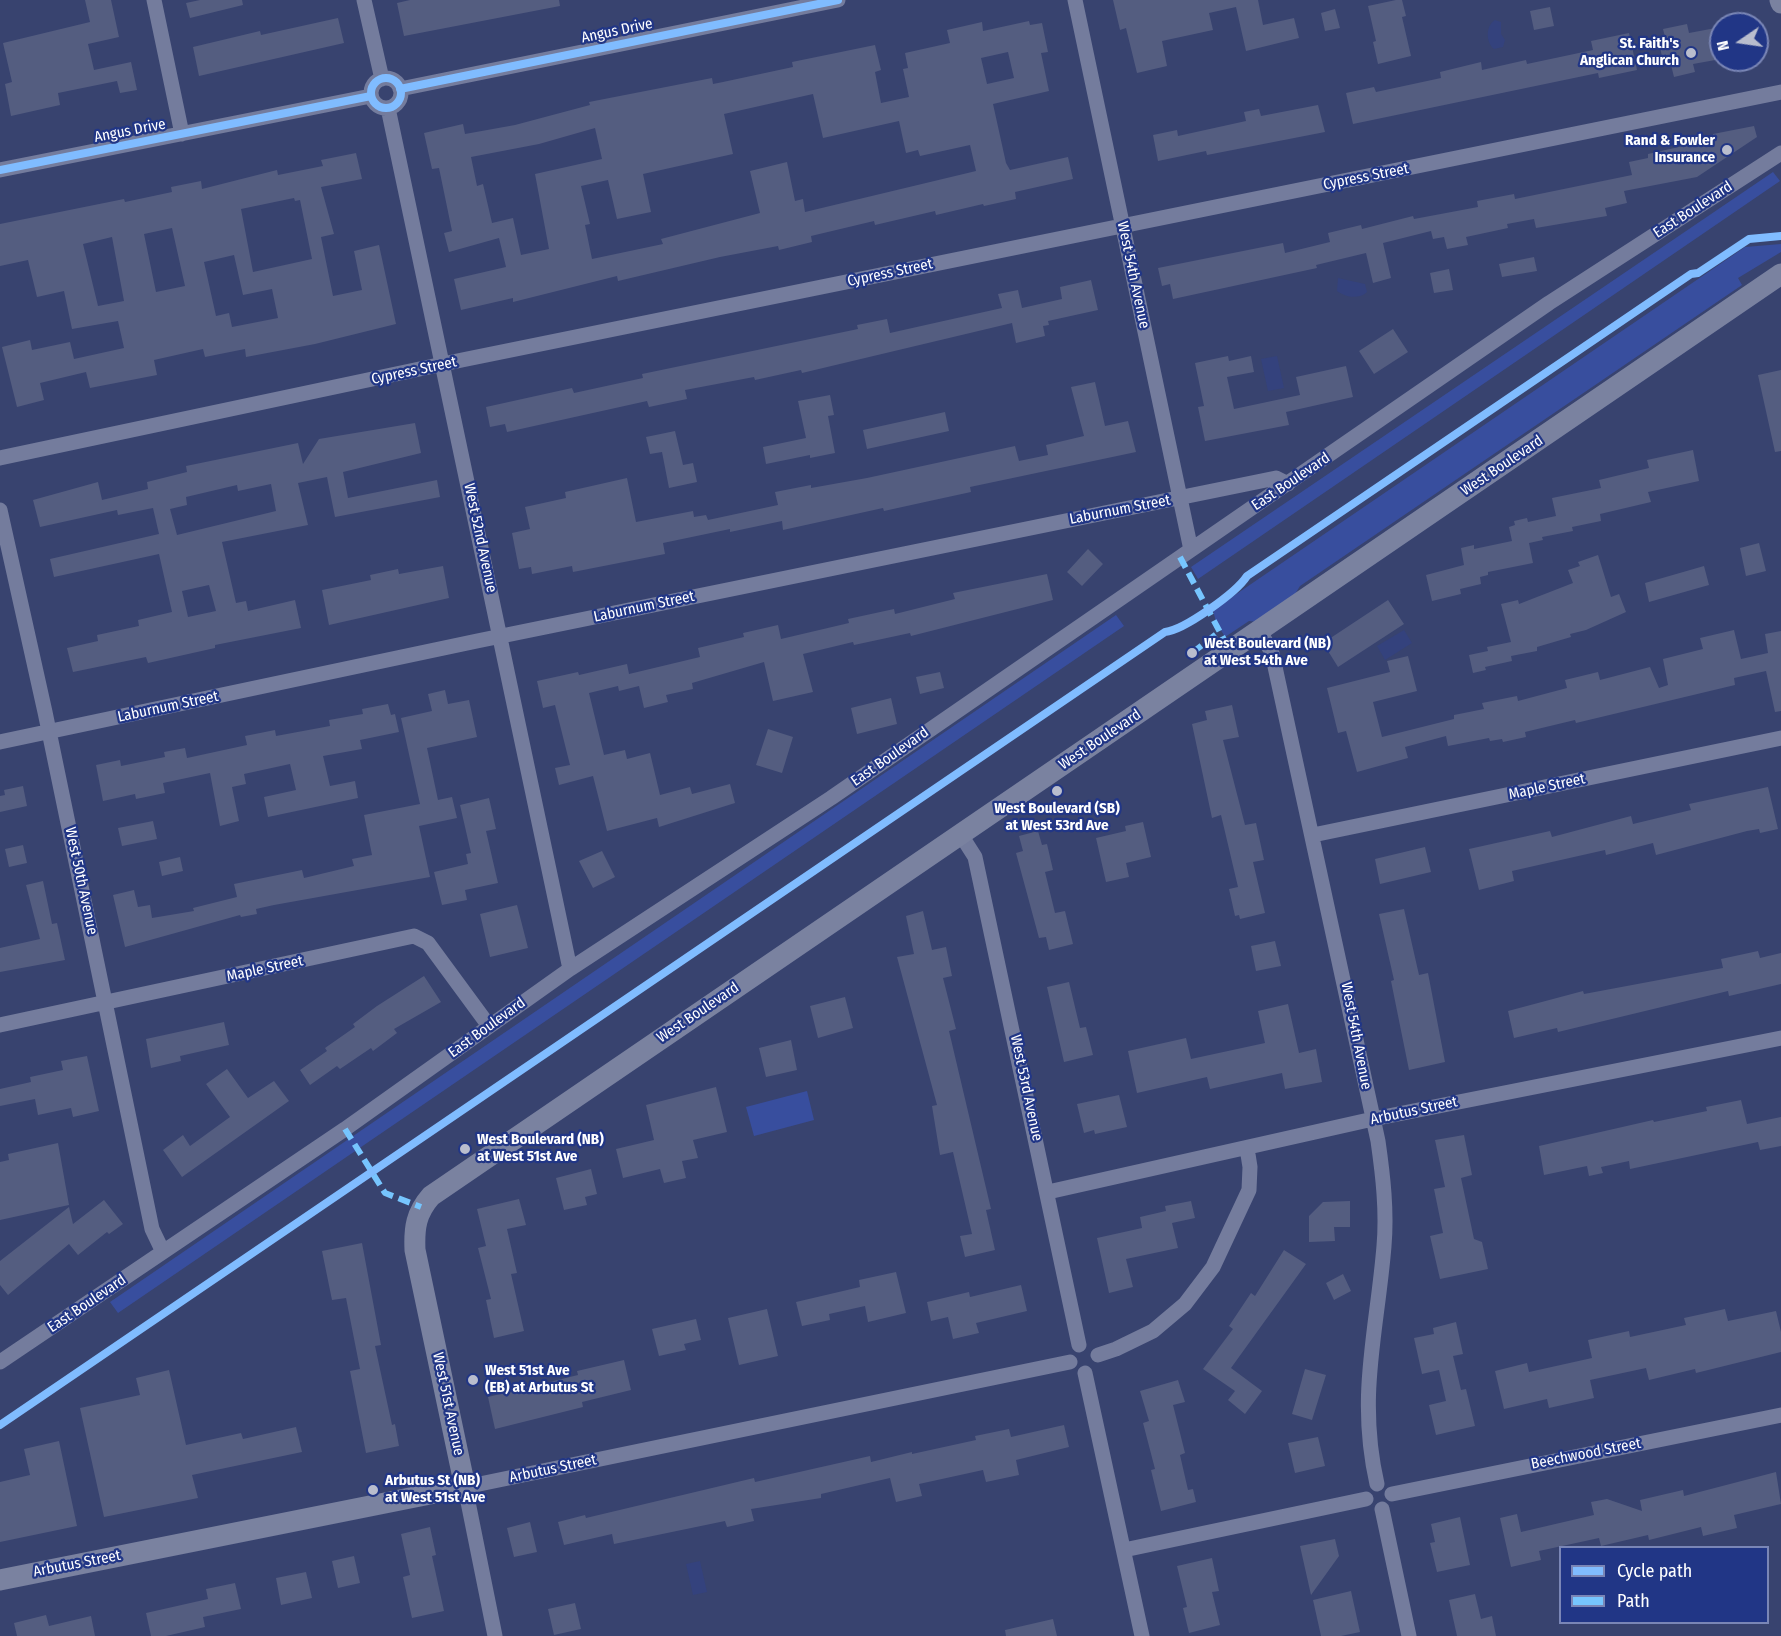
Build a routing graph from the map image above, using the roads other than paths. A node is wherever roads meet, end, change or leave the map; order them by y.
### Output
1 (154, 0) edge
2 (364, 0) edge
3 (838, 0) edge
4 (1075, 0) edge
5 (382, 79) junction
6 (400, 89) junction
7 (1781, 93) edge
8 (371, 96) junction
9 (388, 108) junction
10 (182, 134) junction
11 (1781, 153) edge
12 (0, 170) edge
13 (1123, 226) junction
14 (1781, 274) edge
15 (443, 364) junction
16 (0, 458) edge
17 (1288, 484) junction
18 (1180, 497) junction
19 (0, 510) edge
20 (1191, 550) junction
21 (1260, 631) junction
22 (500, 636) junction
23 (50, 733) junction
24 (1781, 738) edge
25 (0, 742) edge
26 (961, 835) junction
27 (1313, 836) junction
28 (570, 969) junction
29 (106, 1002) junction
30 (0, 1025) edge
31 (489, 1026) junction
32 (1781, 1038) edge
33 (1373, 1119) junction
34 (1247, 1148) junction
35 (1048, 1192) junction
36 (421, 1207) joint
37 (163, 1252) junction
38 (1079, 1346) junction
39 (1098, 1355) junction
40 (0, 1362) edge
41 (1070, 1362) junction
42 (1085, 1373) junction
43 (1781, 1415) edge
44 (1377, 1484) junction
45 (465, 1487) junction
46 (1392, 1494) junction
47 (1366, 1499) junction
48 (1382, 1509) junction
49 (1124, 1550) junction
50 (0, 1580) edge
51 (495, 1636) edge
52 (1142, 1636) edge
53 (1409, 1636) edge

1 - 10 street
2 - 5 street
3 - 6 street, Angus Drive
4 - 13 street, West 54th Avenue
5 - 6 street
5 - 8 street
6 - 9 street
7 - 13 street, Cypress Street
8 - 9 street
8 - 10 street, Angus Drive
9 - 15 street, West 52nd Avenue
10 - 12 street, Angus Drive
11 - 17 street, East Boulevard
13 - 15 street, Cypress Street
13 - 18 street, West 54th Avenue
14 - 21 street, West Boulevard
15 - 16 street, Cypress Street
15 - 22 street, West 52nd Avenue
17 - 18 street, Laburnum Street
17 - 20 street, East Boulevard
18 - 20 street, West 54th Avenue
18 - 22 street, Laburnum Street
19 - 23 street, West 50th Avenue
20 - 28 street, East Boulevard
21 - 26 street, West Boulevard
21 - 27 street, West 54th Avenue
22 - 23 street, Laburnum Street
22 - 28 street, West 52nd Avenue
23 - 25 street, Laburnum Street
23 - 29 street, West 50th Avenue
24 - 27 street, Maple Street
26 - 35 street, West 53rd Avenue
26 - 36 street, West Boulevard
27 - 33 street, West 54th Avenue
28 - 31 street, East Boulevard
29 - 30 street, Maple Street
29 - 31 street, Maple Street
29 - 37 street, West 50th Avenue
31 - 37 street, East Boulevard
32 - 33 street, Arbutus Street
33 - 34 street, Arbutus Street
33 - 44 street, West 54th Avenue
34 - 35 street, Arbutus Street
34 - 39 street
35 - 38 street, West 53rd Avenue
36 - 45 street, West 51st Avenue
37 - 40 street, East Boulevard
38 - 39 street
38 - 41 street
39 - 42 street
41 - 42 street
41 - 45 street, Arbutus Street
42 - 49 street
43 - 46 street, Beechwood Street
44 - 46 street
44 - 47 street
45 - 50 street, Arbutus Street
45 - 51 street, West 51st Avenue
46 - 48 street
47 - 48 street
47 - 49 street
48 - 53 street
49 - 52 street

